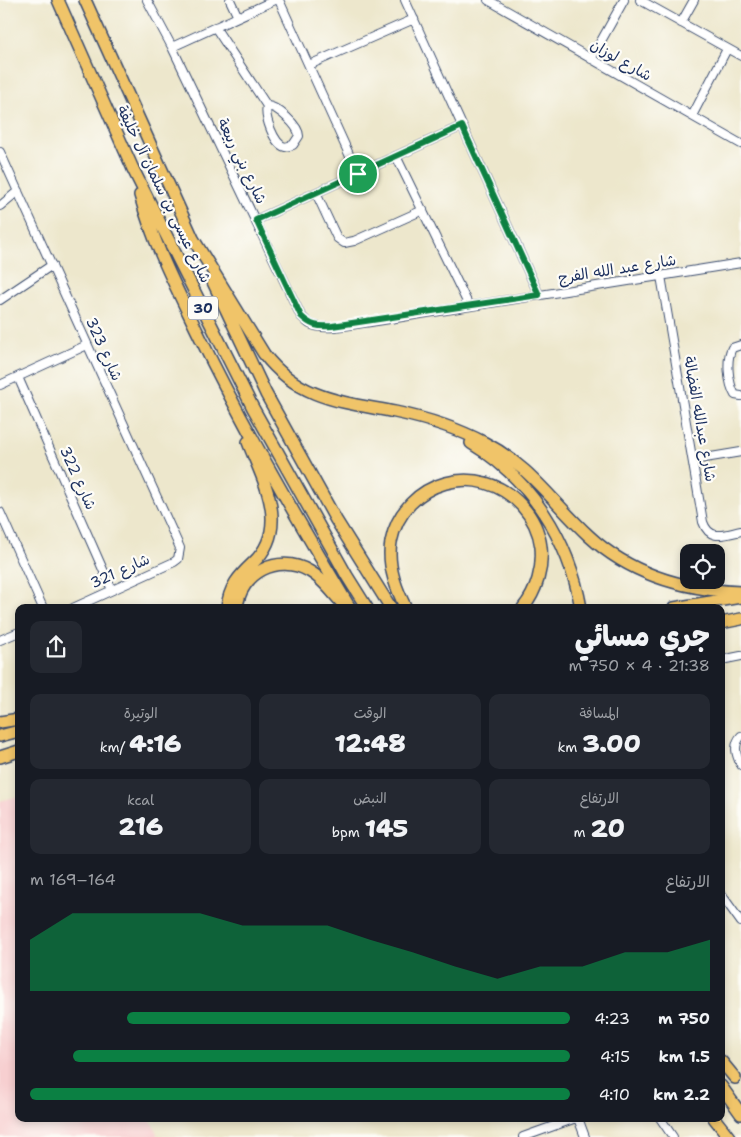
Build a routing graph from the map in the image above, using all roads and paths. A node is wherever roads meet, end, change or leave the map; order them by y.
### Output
1 (58, 0) edge
2 (85, 0) edge
3 (147, 0) edge
4 (230, 0) edge
5 (277, 0) edge
6 (405, 0) edge
7 (488, 0) edge
8 (624, 0) edge
9 (640, 0) edge
10 (694, 0) edge
11 (238, 17) junction
12 (414, 19) junction
13 (681, 23) junction
14 (215, 27) junction
15 (172, 46) junction
16 (727, 48) junction
17 (741, 56) edge
18 (591, 59) junction
19 (309, 65) junction
20 (267, 106) junction
21 (692, 116) junction
22 (462, 126) junction
23 (741, 144) edge
24 (0, 152) edge
25 (396, 156) junction
26 (133, 169) junction
27 (358, 174) junction
28 (18, 191) junction
29 (316, 193) junction
30 (0, 206) edge
31 (423, 210) junction
32 (256, 220) junction
33 (192, 236) junction
34 (741, 263) edge
35 (52, 265) junction
36 (661, 276) junction
37 (539, 295) junction
38 (0, 300) edge
39 (469, 306) junction
40 (319, 327) joint
41 (88, 345) junction
42 (741, 346) edge
43 (18, 377) junction
44 (0, 385) edge
45 (741, 396) edge
46 (232, 401) junction
47 (437, 424) junction
48 (741, 452) edge
49 (693, 460) junction
50 (0, 512) edge
51 (741, 531) edge
52 (178, 559) joint
53 (112, 590) junction
54 (741, 592) edge
55 (741, 597) edge
56 (41, 604) edge
57 (82, 604) edge
58 (228, 604) edge
59 (238, 604) edge
60 (342, 604) edge
61 (348, 604) edge
62 (364, 604) edge
63 (388, 604) edge
64 (404, 604) edge
65 (525, 604) edge
66 (580, 604) edge
67 (698, 604) edge
68 (741, 618) edge
69 (725, 621) edge
70 (15, 634) edge
71 (0, 640) edge
72 (741, 656) edge
73 (725, 659) edge
74 (0, 714) edge
75 (15, 718) edge
76 (15, 719) edge
77 (0, 722) edge
78 (15, 732) edge
79 (0, 736) edge
80 (741, 736) edge
81 (15, 753) edge
82 (0, 757) edge
83 (741, 765) edge
84 (725, 900) edge
85 (741, 922) edge
86 (725, 1066) edge
87 (735, 1078) dead end
88 (725, 1092) edge
89 (741, 1114) edge
90 (566, 1122) edge
91 (579, 1122) edge
92 (663, 1122) edge
93 (718, 1122) edge
94 (523, 1137) edge
95 (585, 1137) edge
96 (673, 1137) edge
97 (729, 1137) edge

1 - 26 highway, شارع عيسى بن سلمان آل خليفة / 30
2 - 33 highway, شارع عيسى بن سلمان آل خليفة / 30
3 - 15 street, شارع بني ربيعة
4 - 11 street
5 - 11 street
5 - 19 street
6 - 12 street
7 - 18 street, شارع لوزان
8 - 18 street
9 - 13 street
10 - 13 street
11 - 14 street
12 - 19 street
12 - 22 street
13 - 16 street
14 - 15 street
14 - 20 street
15 - 32 street, شارع بني ربيعة
16 - 17 street
16 - 21 street
18 - 21 street, شارع لوزان
19 - 27 street
20 - 20 street
21 - 23 street, شارع لوزان
22 - 25 street
22 - 37 street
24 - 28 street, شارع 323
25 - 27 street
25 - 31 street
26 - 46 highway
26 - 62 highway, شارع عيسى بن سلمان آل خليفة / 30
27 - 29 street
28 - 30 street
28 - 35 street, شارع 323
29 - 31 street
29 - 32 street
31 - 39 street
32 - 40 street, شارع بني ربيعة
33 - 47 highway
33 - 63 highway, شارع عيسى بن سلمان آل خليفة / 30
34 - 36 street, شارع عبد الله الفرج
35 - 38 street
35 - 41 street, شارع 323
36 - 37 street, شارع عبد الله الفرج
36 - 49 street, شارع عبدالله الفضالة
37 - 39 street, شارع عبد الله الفرج
39 - 40 street, شارع عبد الله الفرج
41 - 43 street
41 - 52 street, شارع 323
42 - 45 street
43 - 44 street
43 - 53 street, شارع 322
46 - 58 highway
46 - 61 highway
47 - 54 highway
47 - 66 highway
48 - 49 street
49 - 51 street, شارع عبدالله الفضالة
50 - 56 street
52 - 53 street, شارع 321
53 - 57 street, شارع 321
55 - 67 highway
59 - 60 highway
64 - 65 highway
68 - 69 highway
70 - 71 street
72 - 73 street
74 - 75 street
76 - 77 highway
78 - 79 highway
80 - 83 street
81 - 82 highway
84 - 85 street
86 - 87 highway
88 - 89 highway
90 - 94 street
91 - 95 street
92 - 96 street
93 - 97 highway

